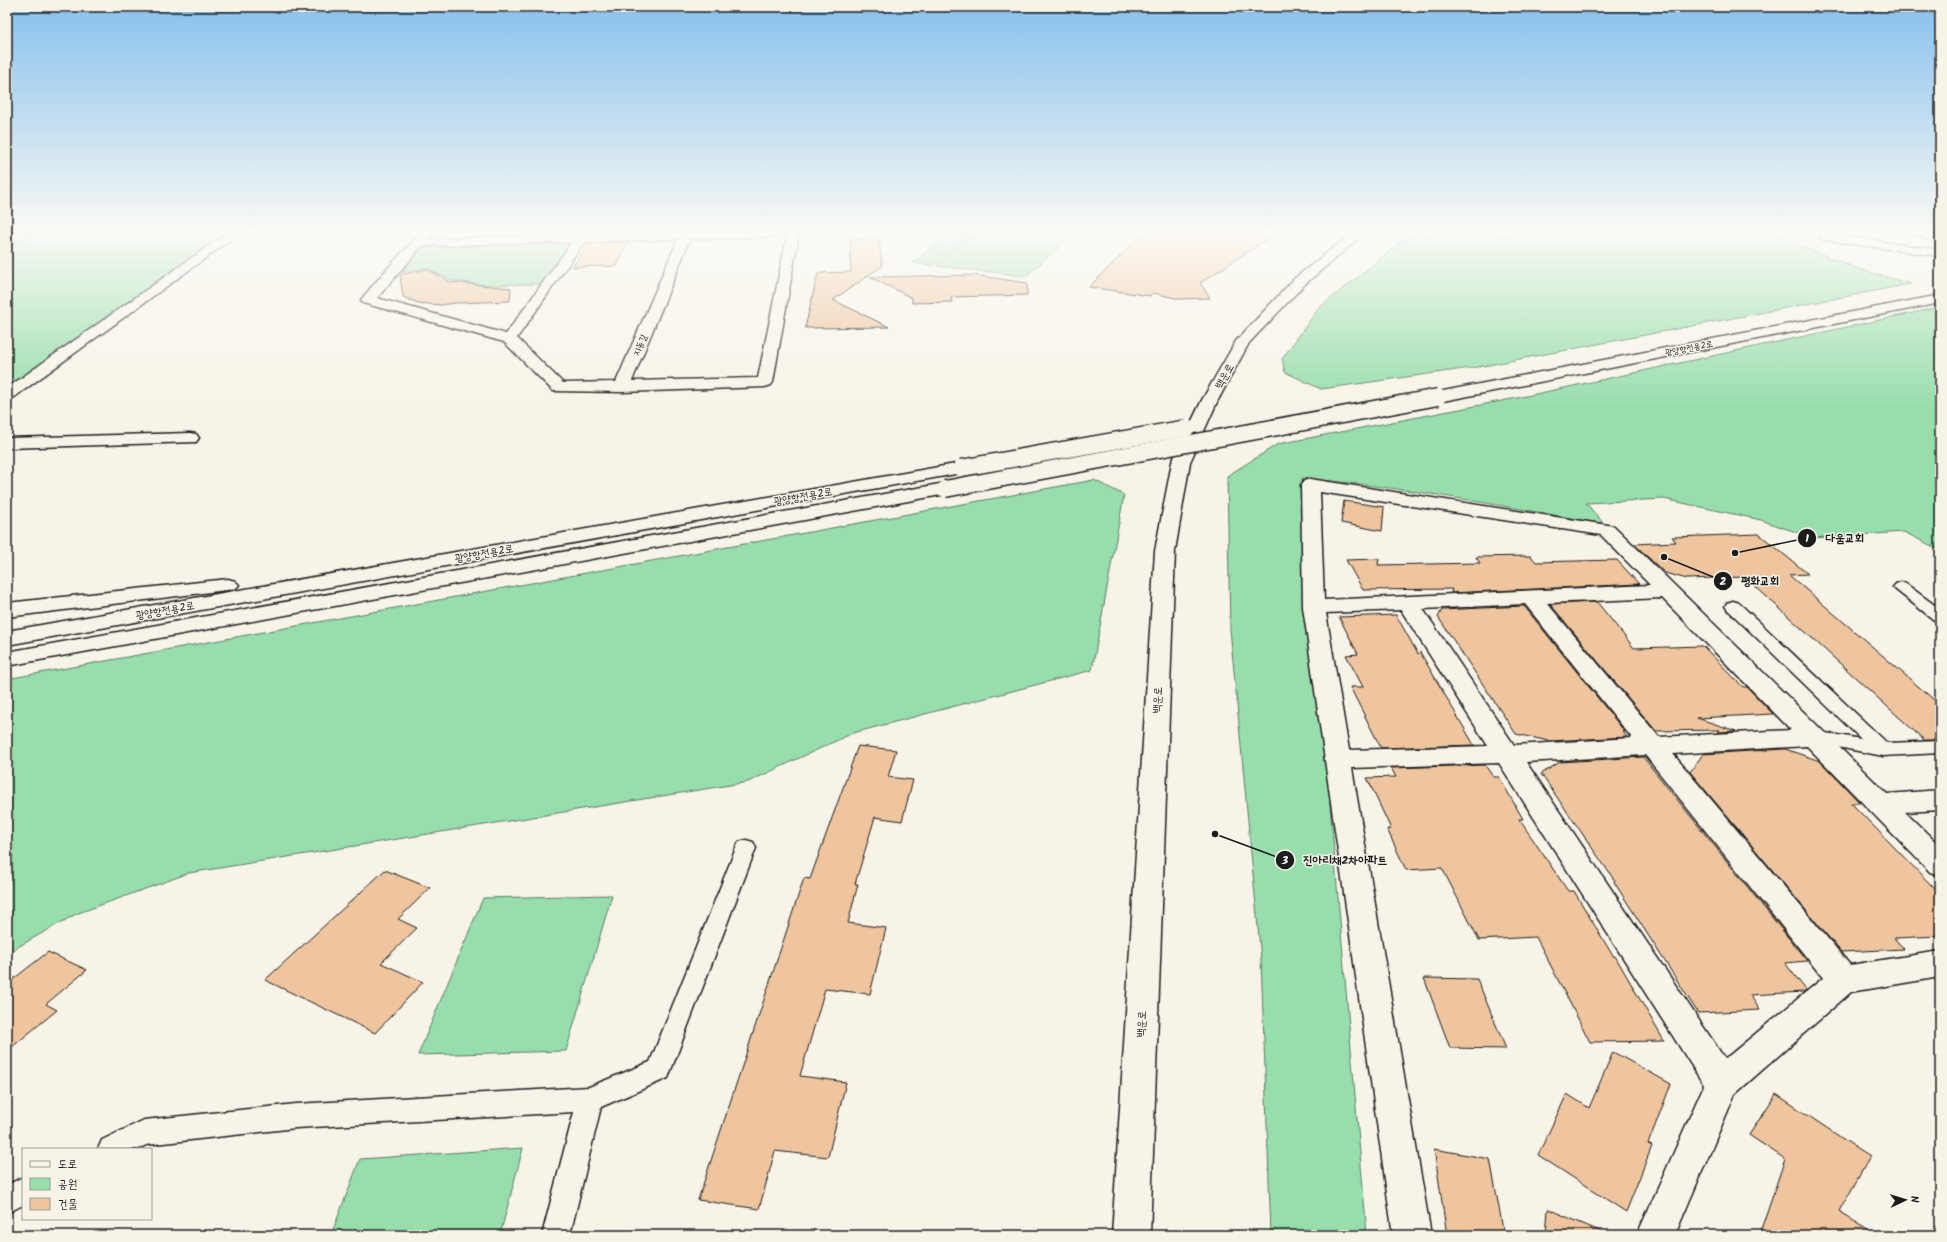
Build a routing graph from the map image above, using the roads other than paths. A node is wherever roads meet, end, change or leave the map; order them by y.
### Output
1 (154, 291) edge
2 (375, 291) edge
3 (544, 291) edge
4 (662, 291) edge
5 (782, 291) edge
6 (1291, 291) edge
7 (1921, 291) edge
8 (1940, 299) edge
9 (509, 338) junction
10 (622, 387) junction
11 (1441, 389) junction
12 (7, 395) edge
13 (190, 438) dead end
14 (7, 443) edge
15 (450, 559) junction
16 (1901, 587) dead end
17 (1669, 591) junction
18 (1531, 597) junction
19 (1408, 603) junction
20 (1314, 606) junction
21 (1733, 606) dead end
22 (7, 610) edge
23 (1940, 617) edge
24 (7, 638) edge
25 (7, 659) edge
26 (1814, 737) junction
27 (1652, 746) junction
28 (1940, 747) edge
29 (1883, 750) junction
30 (1507, 754) junction
31 (1338, 760) junction
32 (1940, 800) edge
33 (1882, 804) junction
34 (746, 848) dead end
35 (1940, 864) edge
36 (1940, 964) edge
37 (1843, 980) junction
38 (1722, 1083) junction
39 (590, 1099) junction
40 (113, 1148) edge
41 (22, 1192) edge
42 (7, 1199) edge
43 (556, 1235) edge
44 (1131, 1235) edge
45 (1412, 1235) edge
46 (1656, 1235) edge

1 - 12 main road
2 - 9 main road
3 - 9 main road
4 - 10 main road, 지동길
5 - 10 main road
6 - 44 main road, 백운로
7 - 11 main road, 광양항전용2로
8 - 11 main road, 광양항전용2로
9 - 10 main road
11 - 15 main road, 광양항전용2로, bridge
11 - 25 main road, 광양항전용2로, bridge
13 - 14 main road
15 - 22 main road
15 - 24 main road, 광양항전용2로
16 - 23 lane
17 - 18 main road
17 - 20 main road
17 - 26 main road
18 - 19 main road
18 - 27 main road
19 - 20 main road
19 - 30 main road
20 - 31 main road
21 - 29 lane
26 - 27 main road
26 - 29 lane
26 - 33 main road
27 - 30 main road
27 - 37 main road
28 - 29 lane
30 - 31 main road
30 - 38 main road
31 - 45 main road
32 - 33 main road
33 - 35 main road
34 - 39 lane
36 - 37 main road
37 - 38 main road
38 - 46 main road
39 - 40 lane
39 - 43 lane
41 - 42 lane

